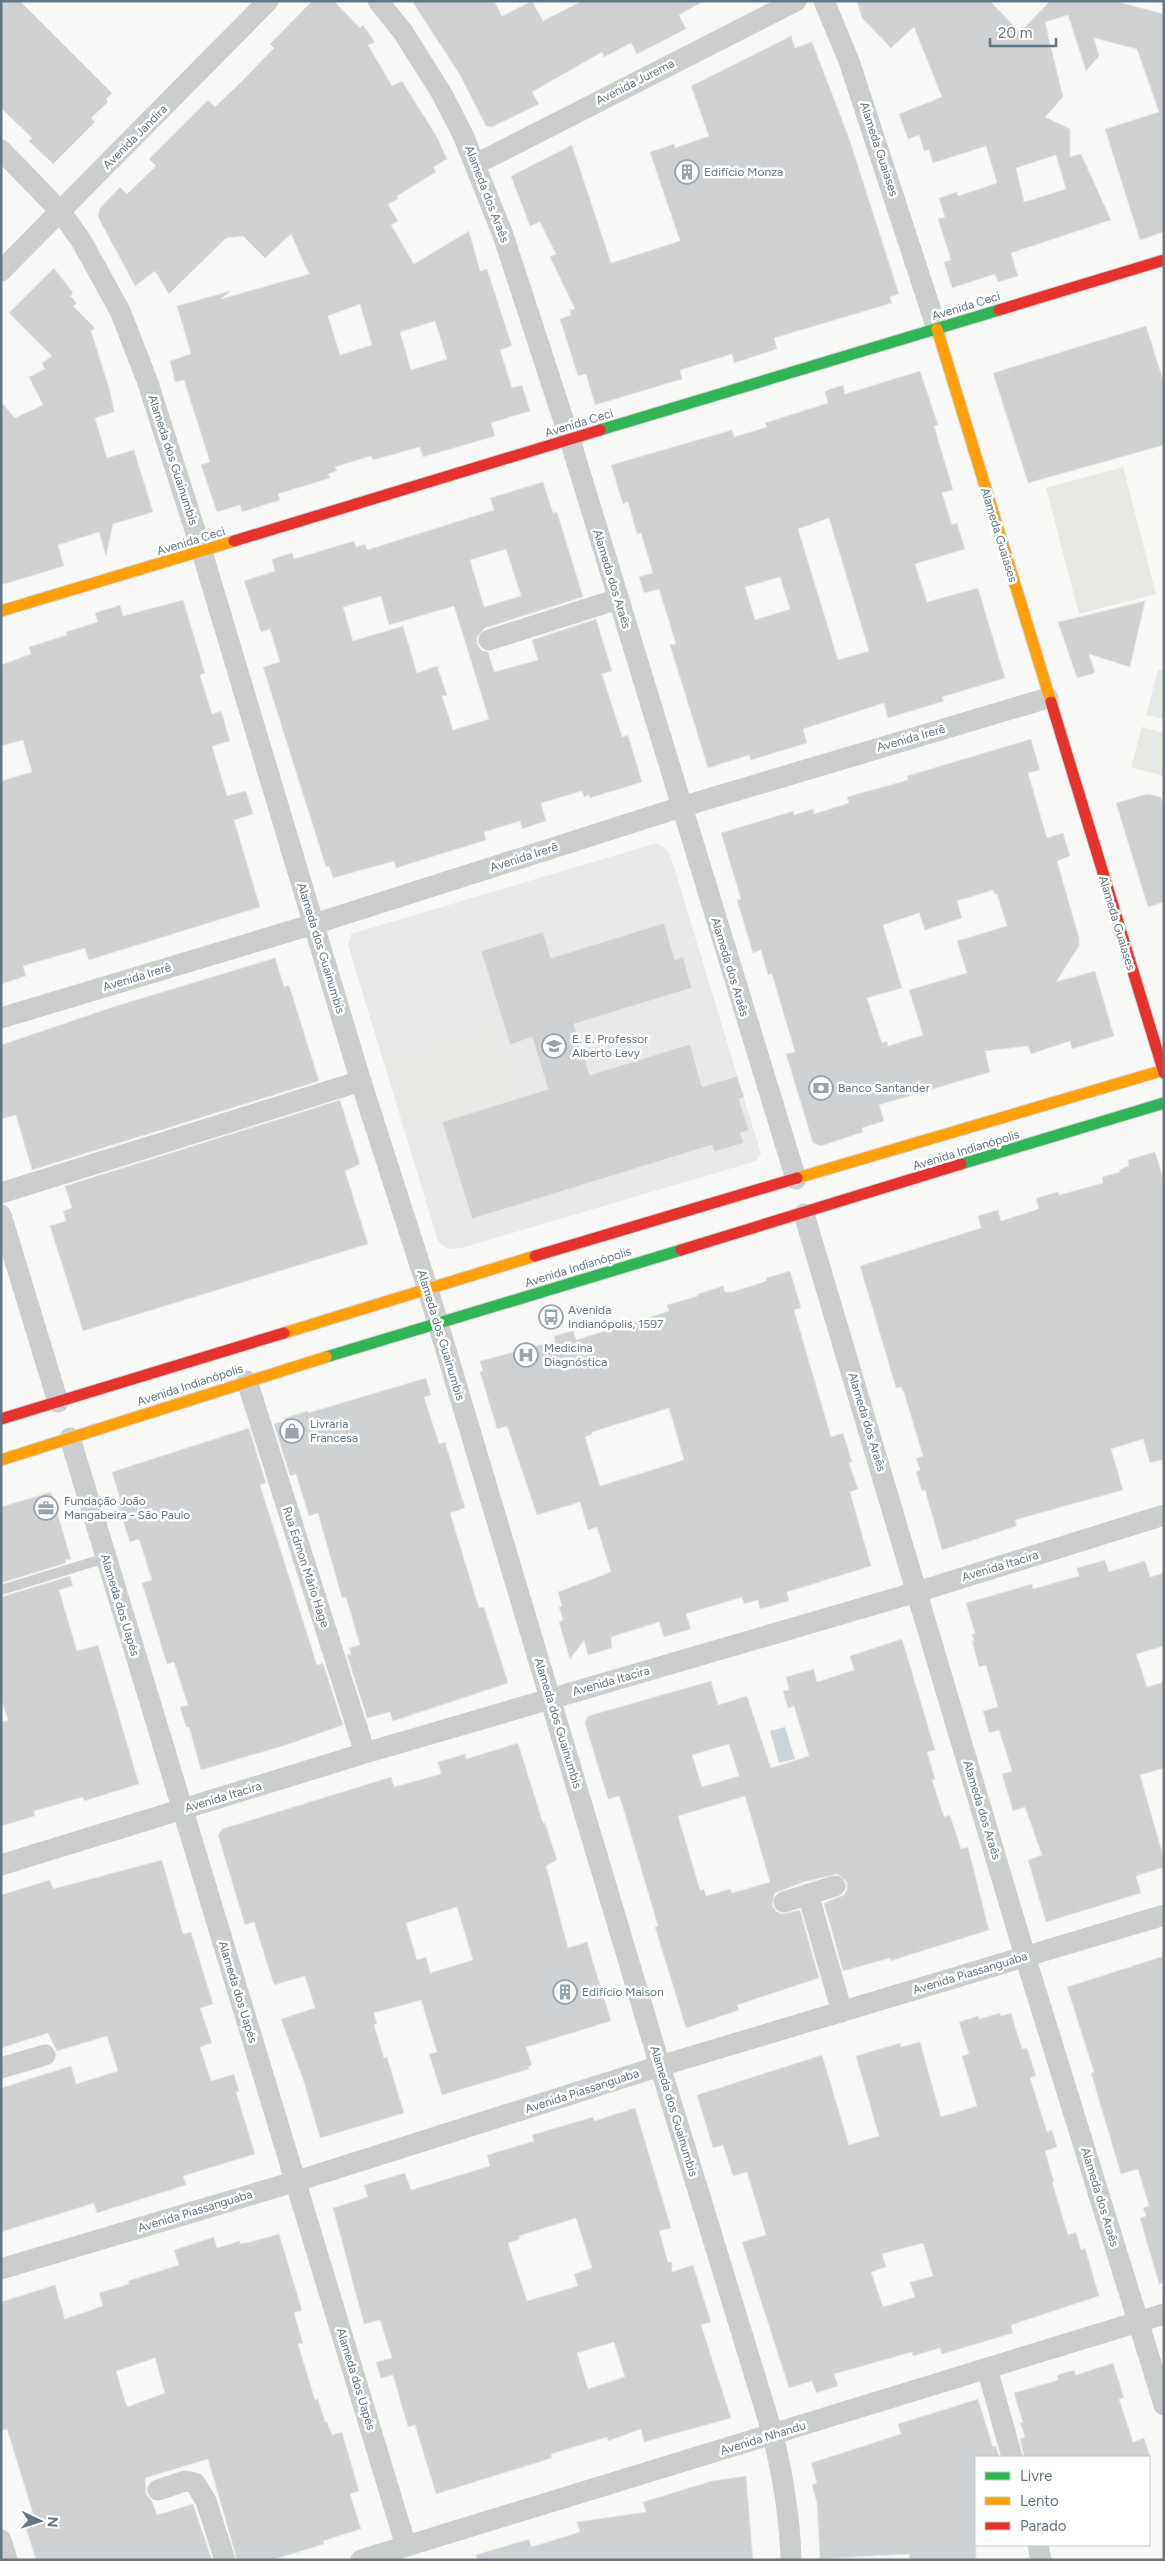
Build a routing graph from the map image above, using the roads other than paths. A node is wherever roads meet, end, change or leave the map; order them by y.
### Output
1 (268, 1) edge
2 (378, 1) edge
3 (796, 1) edge
4 (824, 1) edge
5 (1, 150) edge
6 (476, 164) junction
7 (61, 212) junction
8 (1164, 260) edge
9 (1, 271) edge
10 (937, 329) junction
11 (570, 440) junction
12 (202, 552) junction
13 (618, 599) junction
14 (1, 611) edge
15 (489, 640) dead end
16 (1048, 698) junction
17 (681, 807) junction
18 (314, 924) junction
19 (1, 1018) edge
20 (1164, 1071) edge
21 (361, 1081) junction
22 (1164, 1103) edge
23 (796, 1179) junction
24 (1, 1193) edge
25 (804, 1214) junction
26 (1, 1216) edge
27 (428, 1290) junction
28 (437, 1324) junction
29 (247, 1381) junction
30 (58, 1402) junction
31 (1, 1419) edge
32 (70, 1438) junction
33 (1, 1460) edge
34 (1164, 1515) edge
35 (106, 1558) junction
36 (1, 1590) edge
37 (917, 1592) junction
38 (550, 1699) junction
39 (366, 1753) junction
40 (181, 1810) junction
41 (1, 1865) edge
42 (835, 1886) dead end
43 (808, 1894) junction
44 (784, 1902) dead end
45 (1164, 1915) edge
46 (1025, 1956) junction
47 (842, 2012) junction
48 (45, 2055) dead end
49 (660, 2066) junction
50 (1, 2068) edge
51 (297, 2181) junction
52 (1, 2269) edge
53 (1164, 2314) edge
54 (1138, 2322) junction
55 (987, 2368) junction
56 (1164, 2405) edge
57 (773, 2435) junction
58 (1012, 2456) edge
59 (158, 2490) dead end
60 (1, 2540) edge
61 (406, 2546) junction
62 (1038, 2546) edge
63 (7, 2560) edge
64 (225, 2560) edge
65 (361, 2560) edge
66 (791, 2560) edge
67 (1041, 2560) edge

1 - 7 street, Avenida Jandira
2 - 6 street, Alameda dos Araês
3 - 6 street, Avenida Jurema
4 - 10 street, Alameda Guaiases
5 - 7 street, Alameda dos Guainumbis
6 - 11 street, Alameda dos Araês
7 - 9 street, Avenida Jandira
7 - 12 street, Alameda dos Guainumbis
8 - 10 main road, Avenida Ceci
10 - 11 main road, Avenida Ceci
10 - 16 main road, Alameda Guaiases
11 - 12 main road, Avenida Ceci
11 - 13 street, Alameda dos Araês
12 - 14 main road, Avenida Ceci
12 - 18 street, Alameda dos Guainumbis
13 - 15 street
13 - 17 street, Alameda dos Araês
16 - 17 street, Avenida Irerê
16 - 20 main road, Alameda Guaiases
17 - 18 street, Avenida Irerê
17 - 23 street, Alameda dos Araês
18 - 19 street, Avenida Irerê
18 - 21 street, Alameda dos Guainumbis
20 - 23 main road, Avenida Indianópolis
21 - 24 street
21 - 27 street, Alameda dos Guainumbis
22 - 25 main road, Avenida Indianópolis
23 - 27 main road, Avenida Indianópolis
25 - 28 main road, Avenida Indianópolis
25 - 37 street, Alameda dos Araês
26 - 30 street
27 - 28 street, Alameda dos Guainumbis
27 - 30 main road, Avenida Indianópolis
28 - 29 main road, Avenida Indianópolis
28 - 38 street, Alameda dos Guainumbis
29 - 32 main road, Avenida Indianópolis
29 - 39 street, Rua Edmon Mário Hage
30 - 31 main road, Avenida Indianópolis
32 - 33 main road, Avenida Indianópolis
32 - 35 street, Alameda dos Uapés
34 - 37 street, Avenida Itacira
35 - 36 lane
35 - 40 street, Alameda dos Uapés
37 - 38 street, Avenida Itacira
37 - 46 street, Alameda dos Araês
38 - 39 street, Avenida Itacira
38 - 49 street, Alameda dos Guainumbis
39 - 40 street, Avenida Itacira
40 - 41 street, Avenida Itacira
40 - 51 street, Alameda dos Uapés
42 - 43 street
43 - 44 street
43 - 47 street
45 - 46 street, Avenida Piassanguaba
46 - 47 street, Avenida Piassanguaba
46 - 54 street, Alameda dos Araês
47 - 49 street, Avenida Piassanguaba
48 - 50 street
49 - 51 street, Avenida Piassanguaba
49 - 57 street, Alameda dos Guainumbis
51 - 52 street, Avenida Piassanguaba
51 - 61 street, Alameda dos Uapés
53 - 54 street, Avenida Nhandu
54 - 55 street, Avenida Nhandu
54 - 56 street, Alameda dos Araês
55 - 57 street, Avenida Nhandu
55 - 58 street
57 - 61 street, Avenida Nhandu
57 - 66 street, Alameda dos Guainumbis
59 - 64 street
60 - 63 street
61 - 65 street, Avenida Nhandu
62 - 67 street

